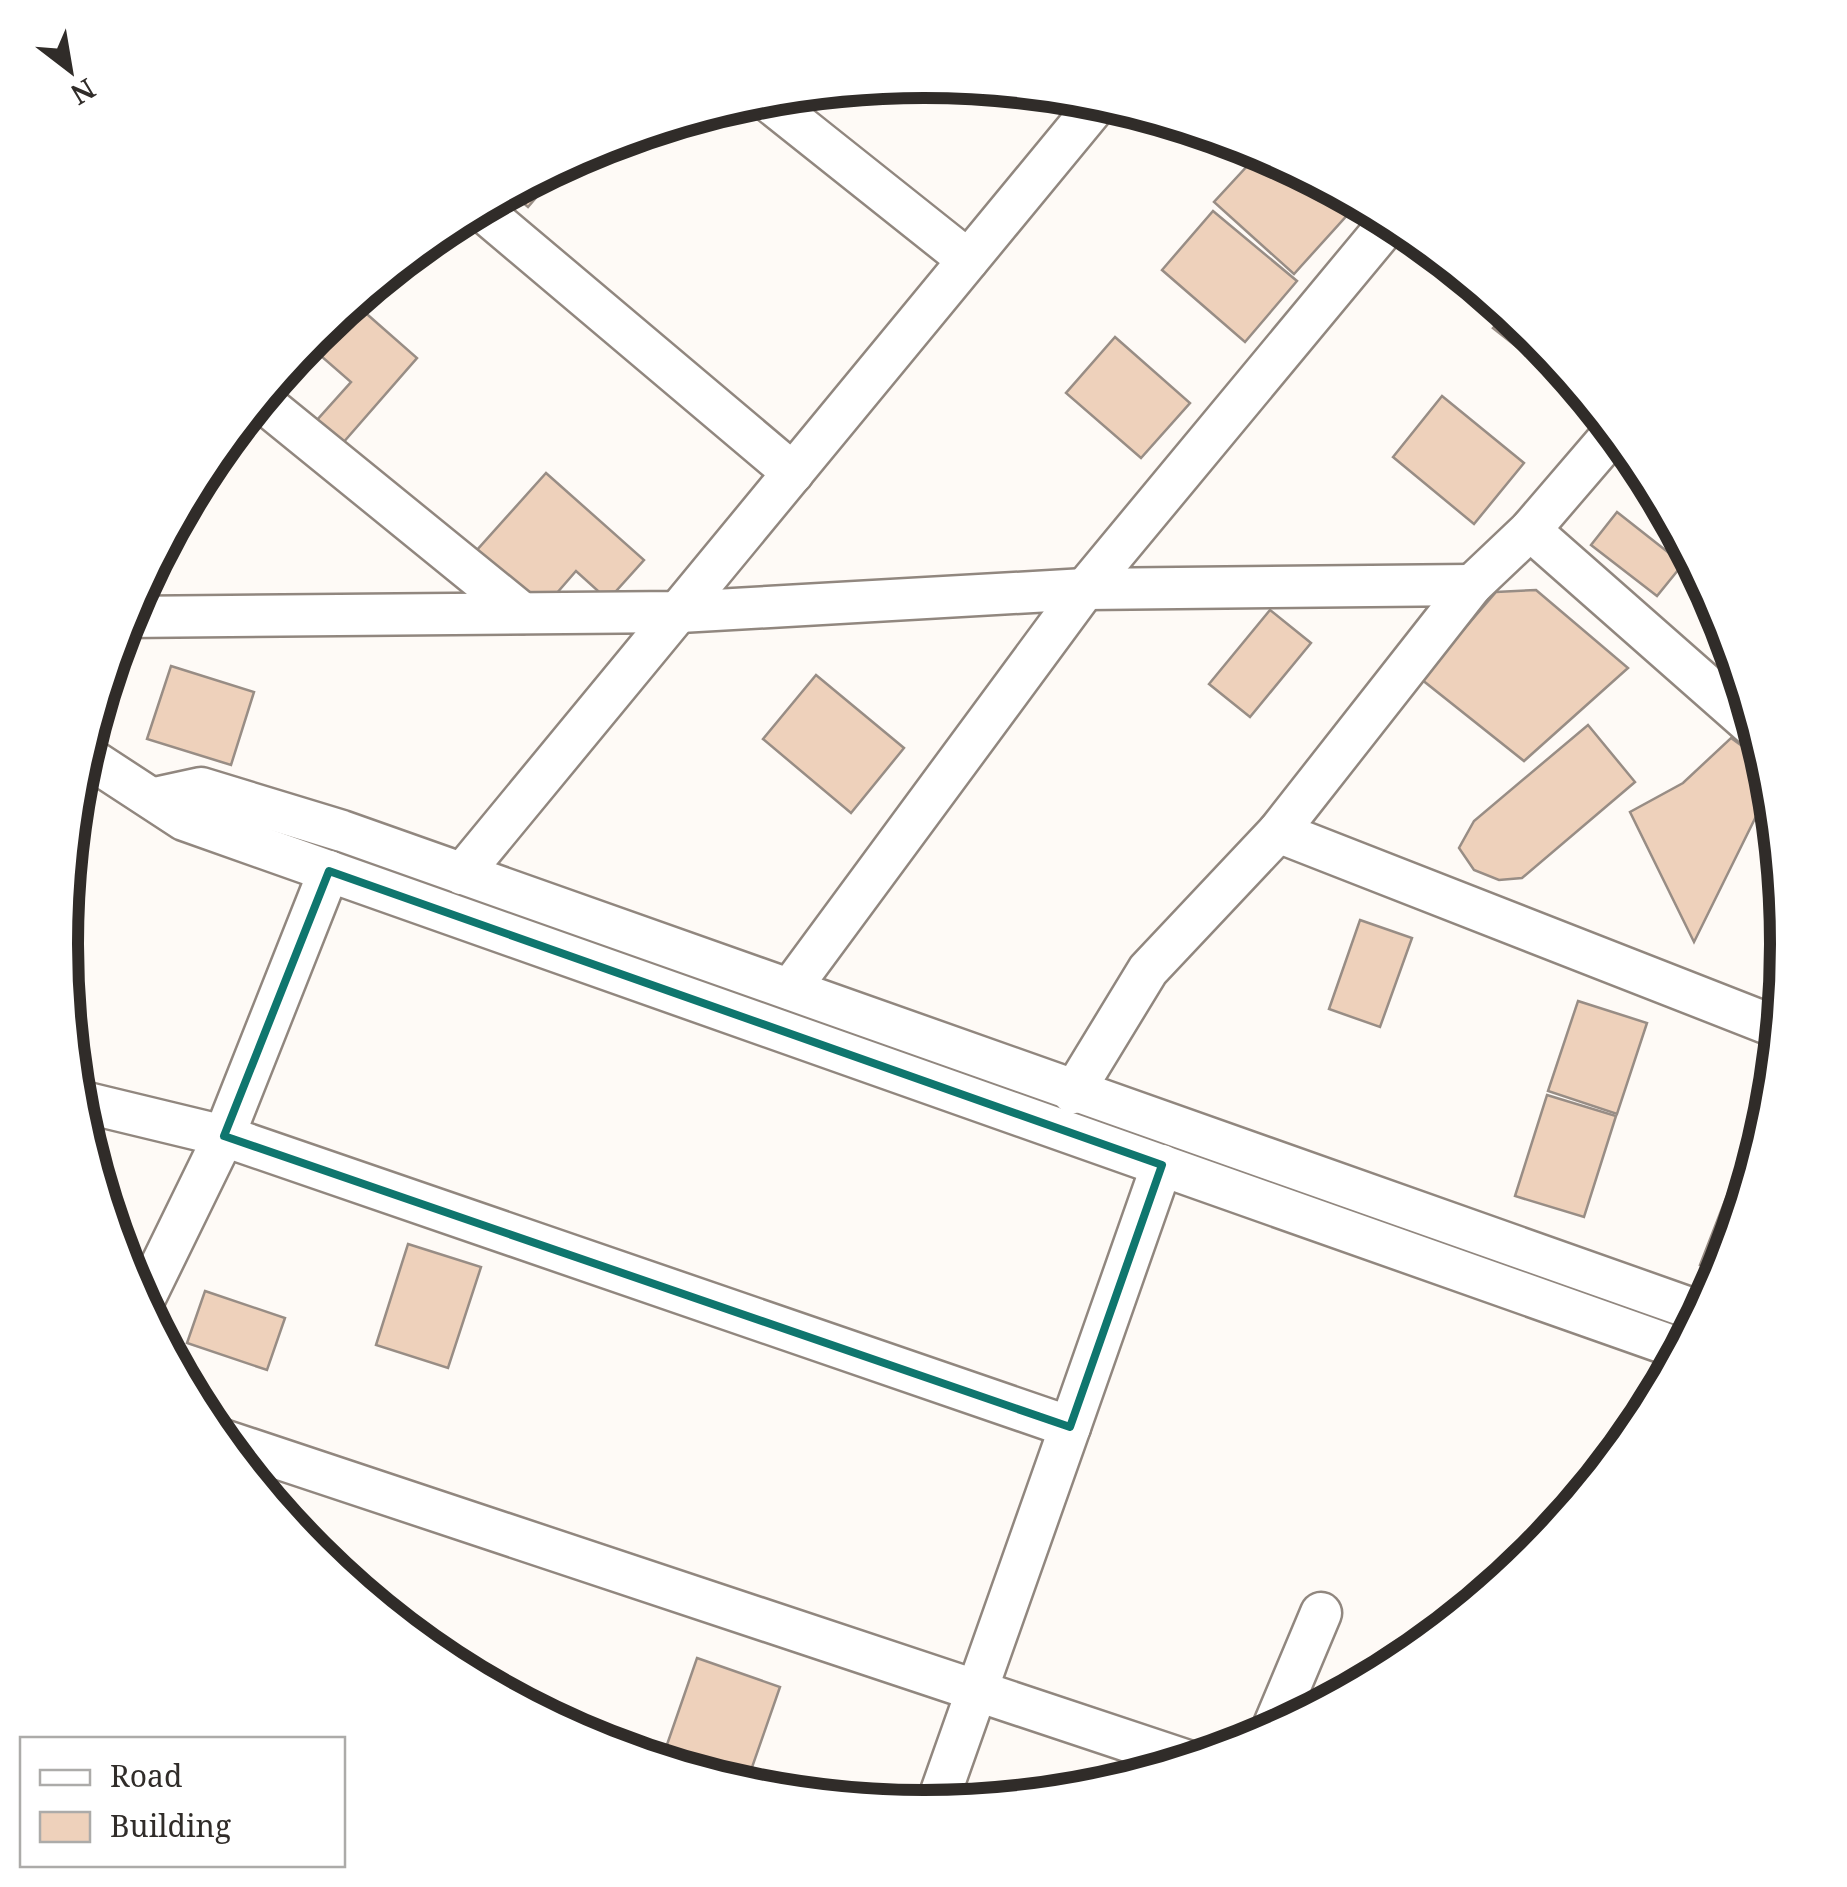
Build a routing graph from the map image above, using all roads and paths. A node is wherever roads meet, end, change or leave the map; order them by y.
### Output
1 (780, 110) edge
2 (1089, 114) edge
3 (490, 217) edge
4 (1382, 233) edge
5 (968, 260) junction
6 (269, 408) edge
7 (1605, 442) edge
8 (793, 473) junction
9 (1530, 530) junction
10 (1472, 585) junction
11 (1085, 589) junction
12 (680, 612) junction
13 (522, 613) junction
14 (143, 617) edge
15 (1737, 712) edge
16 (97, 763) edge
17 (155, 798) junction
18 (1278, 832) junction
19 (329, 871) junction
20 (462, 874) junction
21 (790, 988) junction
22 (1765, 1023) edge
23 (1073, 1093) junction
24 (93, 1104) edge
25 (224, 1136) junction
26 (1162, 1165) junction
27 (151, 1286) edge
28 (1687, 1307) edge
29 (1668, 1344) edge
30 (1070, 1427) junction
31 (243, 1447) edge
32 (1321, 1613) dead end
33 (977, 1688) junction
34 (1280, 1710) edge
35 (1165, 1754) edge
36 (942, 1789) edge

1 - 5 street
2 - 5 street
3 - 8 street
4 - 11 street
5 - 8 street
6 - 13 street
7 - 9 street
8 - 12 street
9 - 10 street
9 - 15 street
10 - 11 street
10 - 18 street
11 - 12 street
11 - 21 street
12 - 13 street
12 - 20 street
13 - 14 street
16 - 17 street
17 - 19 street
17 - 20 street
18 - 22 street
18 - 23 street
19 - 25 street
19 - 26 street
20 - 21 street
21 - 23 street
23 - 28 street
24 - 25 street
25 - 27 street
25 - 30 street
26 - 29 street
26 - 30 street
30 - 33 street
31 - 33 street
32 - 34 street
33 - 35 street
33 - 36 street

